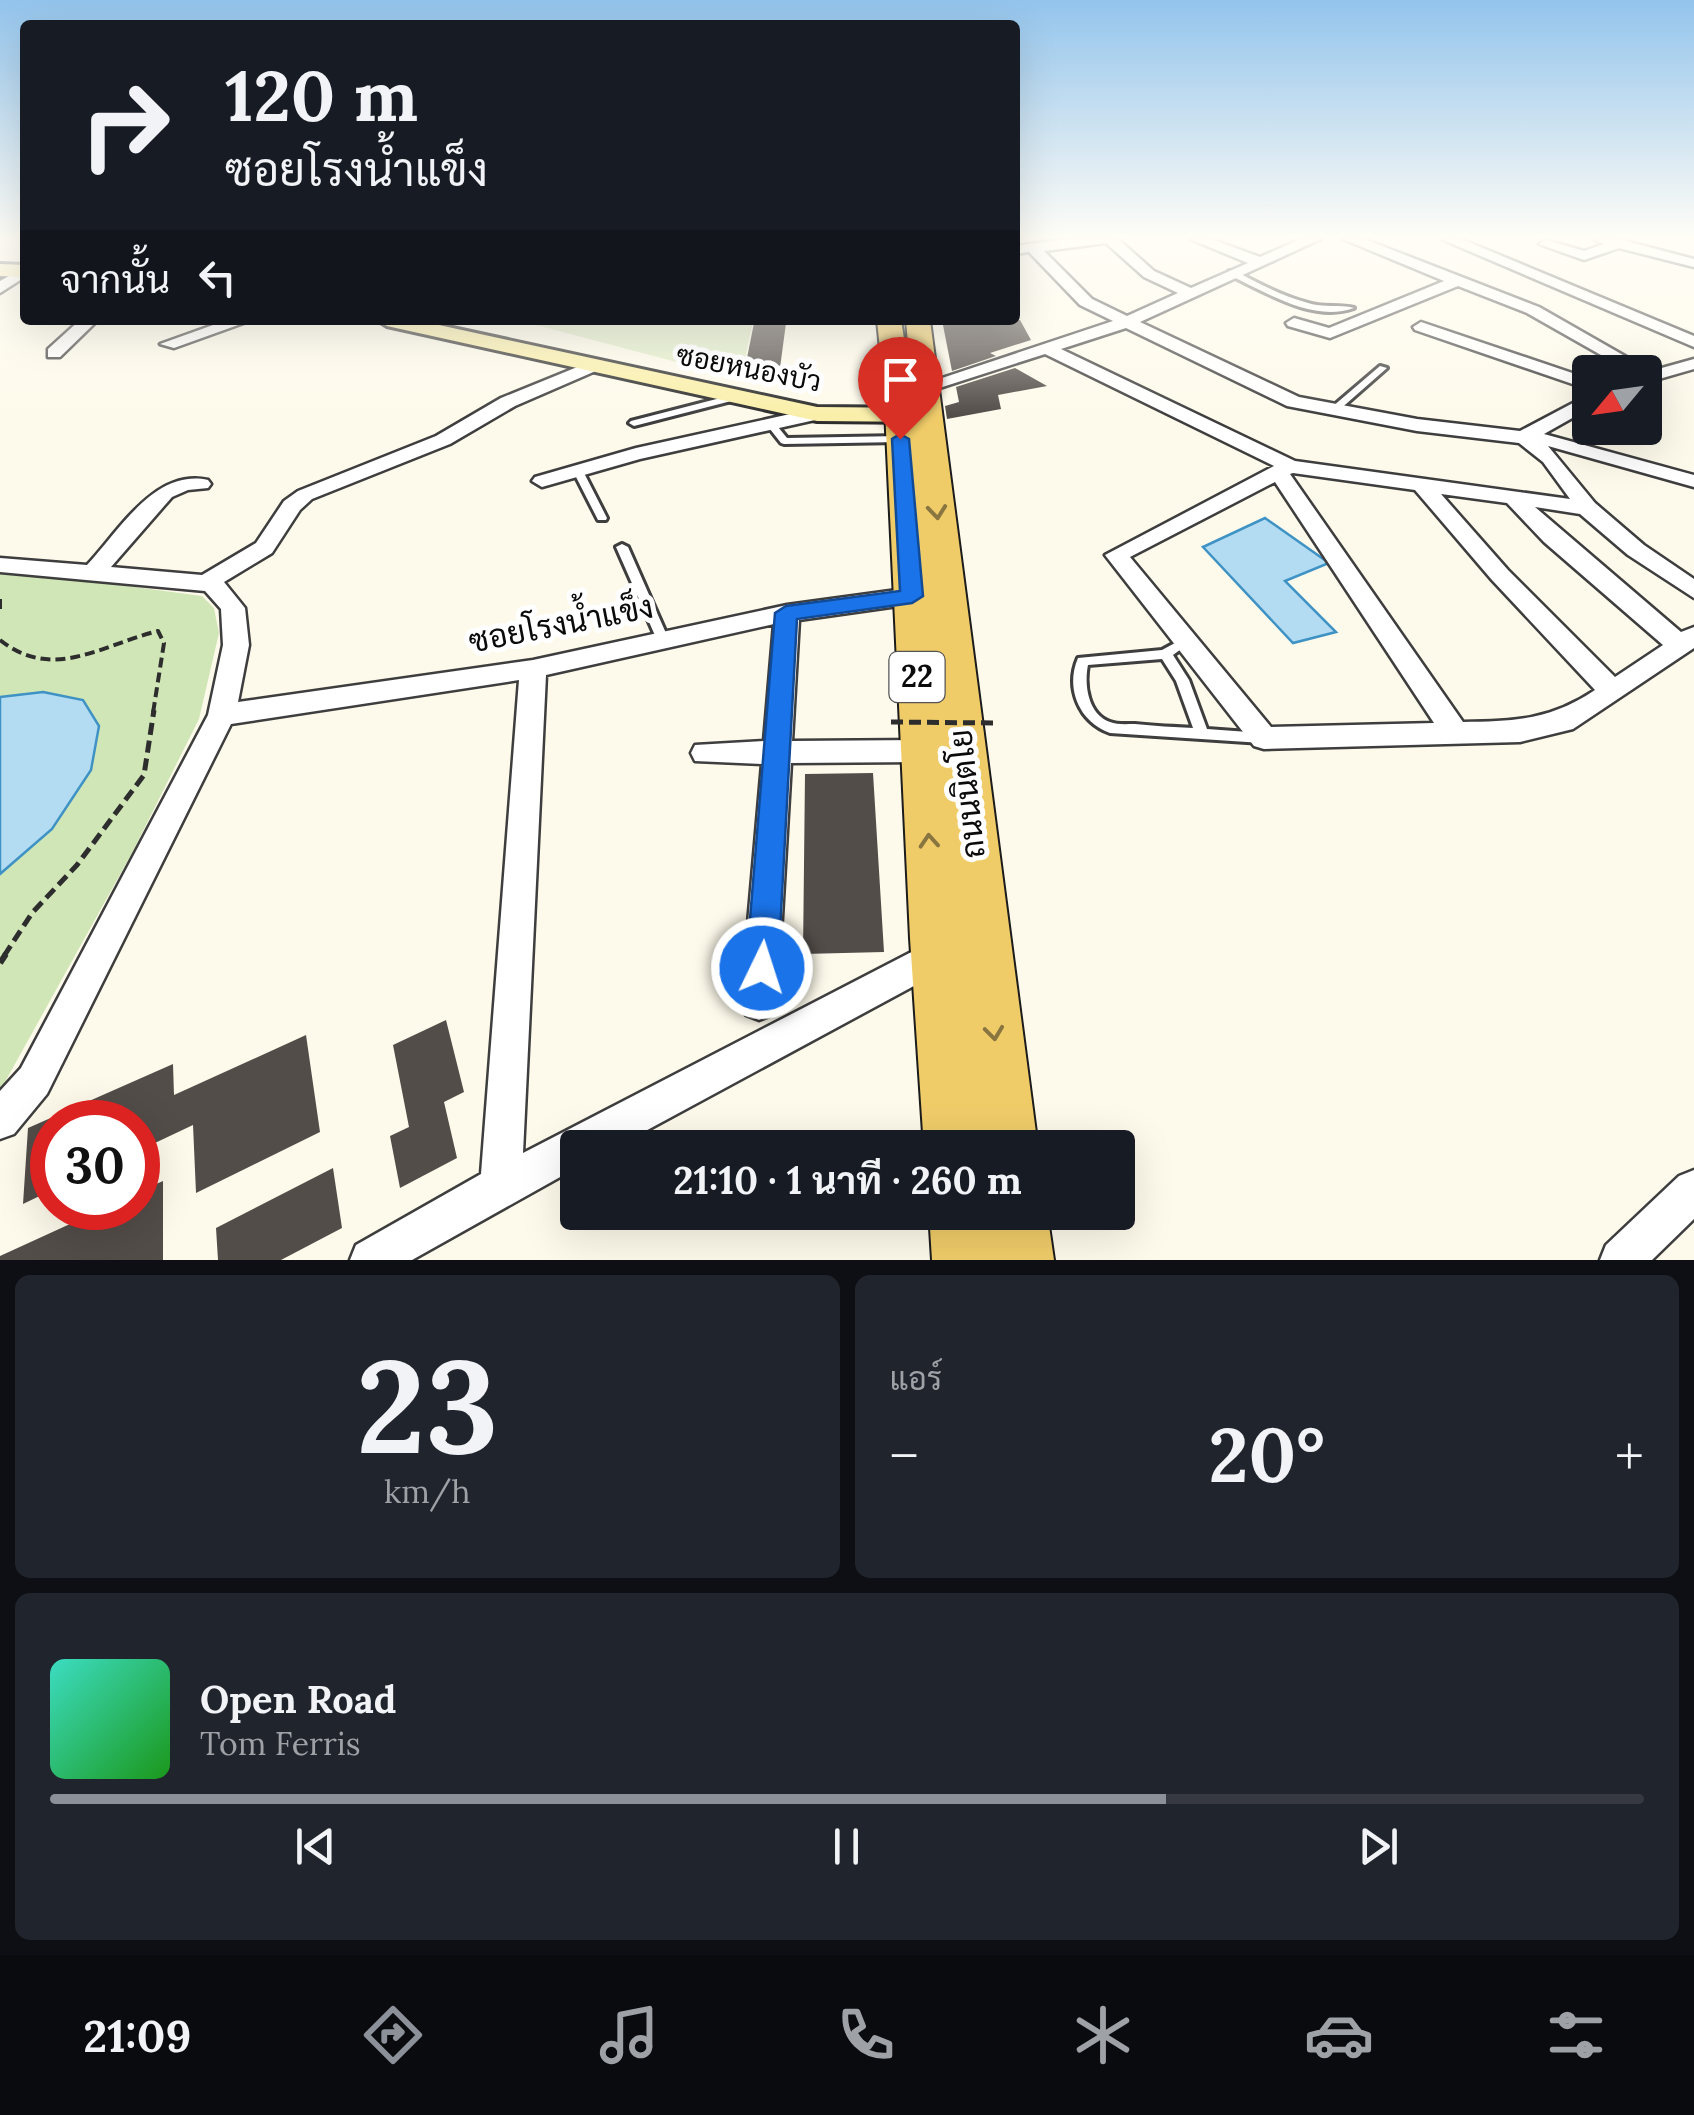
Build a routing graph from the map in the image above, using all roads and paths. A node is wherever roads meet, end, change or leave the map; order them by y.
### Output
1 (1082, 298) edge
2 (1176, 298) edge
3 (1290, 298) edge
4 (1414, 298) edge
5 (1502, 298) edge
6 (1587, 298) edge
7 (1350, 308) dead end
8 (1124, 323) junction
9 (1294, 324) dead end
10 (85, 325) edge
11 (228, 325) edge
12 (409, 325) edge
13 (891, 325) edge
14 (918, 325) edge
15 (1421, 327) dead end
16 (1694, 342) edge
17 (168, 344) dead end
18 (1048, 349) junction
19 (54, 354) dead end
20 (1611, 355) edge
21 (1694, 364) edge
22 (592, 366) junction
23 (1384, 368) dead end
24 (1662, 371) edge
25 (1572, 378) edge
26 (736, 397) junction
27 (910, 409) junction
28 (1335, 409) junction
29 (1572, 410) edge
30 (817, 414) junction
31 (634, 423) dead end
32 (771, 424) junction
33 (1524, 437) junction
34 (1284, 470) junction
35 (579, 473) junction
36 (542, 481) dead end
37 (1694, 481) edge
38 (201, 484) dead end
39 (1422, 485) junction
40 (1514, 498) junction
41 (1587, 508) junction
42 (602, 518) dead end
43 (622, 547) dead end
44 (0, 565) edge
45 (94, 571) junction
46 (204, 582) junction
47 (1694, 590) edge
48 (912, 596) junction
49 (0, 599) edge
50 (0, 613) edge
51 (786, 613) junction
52 (0, 640) edge
53 (664, 640) junction
54 (1688, 641) edge
55 (1176, 648) junction
56 (533, 669) junction
57 (1612, 691) junction
58 (222, 715) junction
59 (891, 722) dead end
60 (995, 723) dead end
61 (1201, 732) junction
62 (1456, 733) junction
63 (1264, 738) junction
64 (922, 751) junction
65 (777, 752) junction
66 (705, 753) dead end
67 (951, 943) junction
68 (0, 963) edge
69 (759, 1003) dead end
70 (0, 1120) edge
71 (954, 1130) edge
72 (1003, 1130) edge
73 (501, 1186) junction
74 (1694, 1190) edge
75 (962, 1230) edge
76 (1018, 1230) edge
77 (371, 1260) edge
78 (964, 1260) edge
79 (1022, 1260) edge
80 (1622, 1260) edge

1 - 8 street
2 - 8 street
3 - 7 lane
4 - 9 street
5 - 20 street
6 - 16 street
8 - 18 street
8 - 28 street
10 - 19 street
11 - 17 street
12 - 22 street, ซอยหนองบัว
13 - 27 main road, ถนนนิตโย / 22
14 - 27 main road, ถนนนิตโย / 22
15 - 25 street
18 - 27 street
18 - 34 street
21 - 24 street
22 - 26 street, ซอยหนองบัว
22 - 46 street
23 - 28 lane
26 - 30 street, ซอยหนองบัว
26 - 31 lane
27 - 30 street, ซอยหนองบัว
27 - 32 lane
27 - 48 main road, ถนนนิตโย / 22
27 -> 67 main road, ถนนนิตโย / 22
28 - 33 street
29 - 33 street
30 - 32 street
32 - 35 street
33 - 37 street
33 - 41 street
34 - 39 street
34 - 55 street
34 - 62 street
35 - 36 street
35 - 42 lane
38 - 45 street
39 - 40 street
39 - 57 street
40 - 41 street
40 - 54 street
41 - 47 street
43 - 53 lane
44 - 45 street
45 - 46 street
46 - 58 street
48 - 51 street, ซอยโรงน้ำแข็ง
48 - 64 main road, ถนนนิตโย / 22
49 - 50 path
51 - 53 street, ซอยโรงน้ำแข็ง
51 - 65 street
52 - 68 path
53 - 56 street, ซอยโรงน้ำแข็ง
54 - 57 street
55 - 61 lane
55 - 61 lane
55 - 63 street
56 - 58 street, ซอยโรงน้ำแข็ง
56 - 73 street
57 - 62 street
58 - 70 street
59 - 60 path, bridge
61 - 63 lane
62 - 63 street
64 - 65 street
67 -> 64 main road, ถนนนิตโย / 22
65 - 66 street
65 - 69 street
67 - 71 main road, ถนนนิตโย
67 -> 72 main road, ถนนนิตโย
67 - 73 street
73 - 77 street
74 - 80 street
75 - 78 main road
76 - 79 main road

